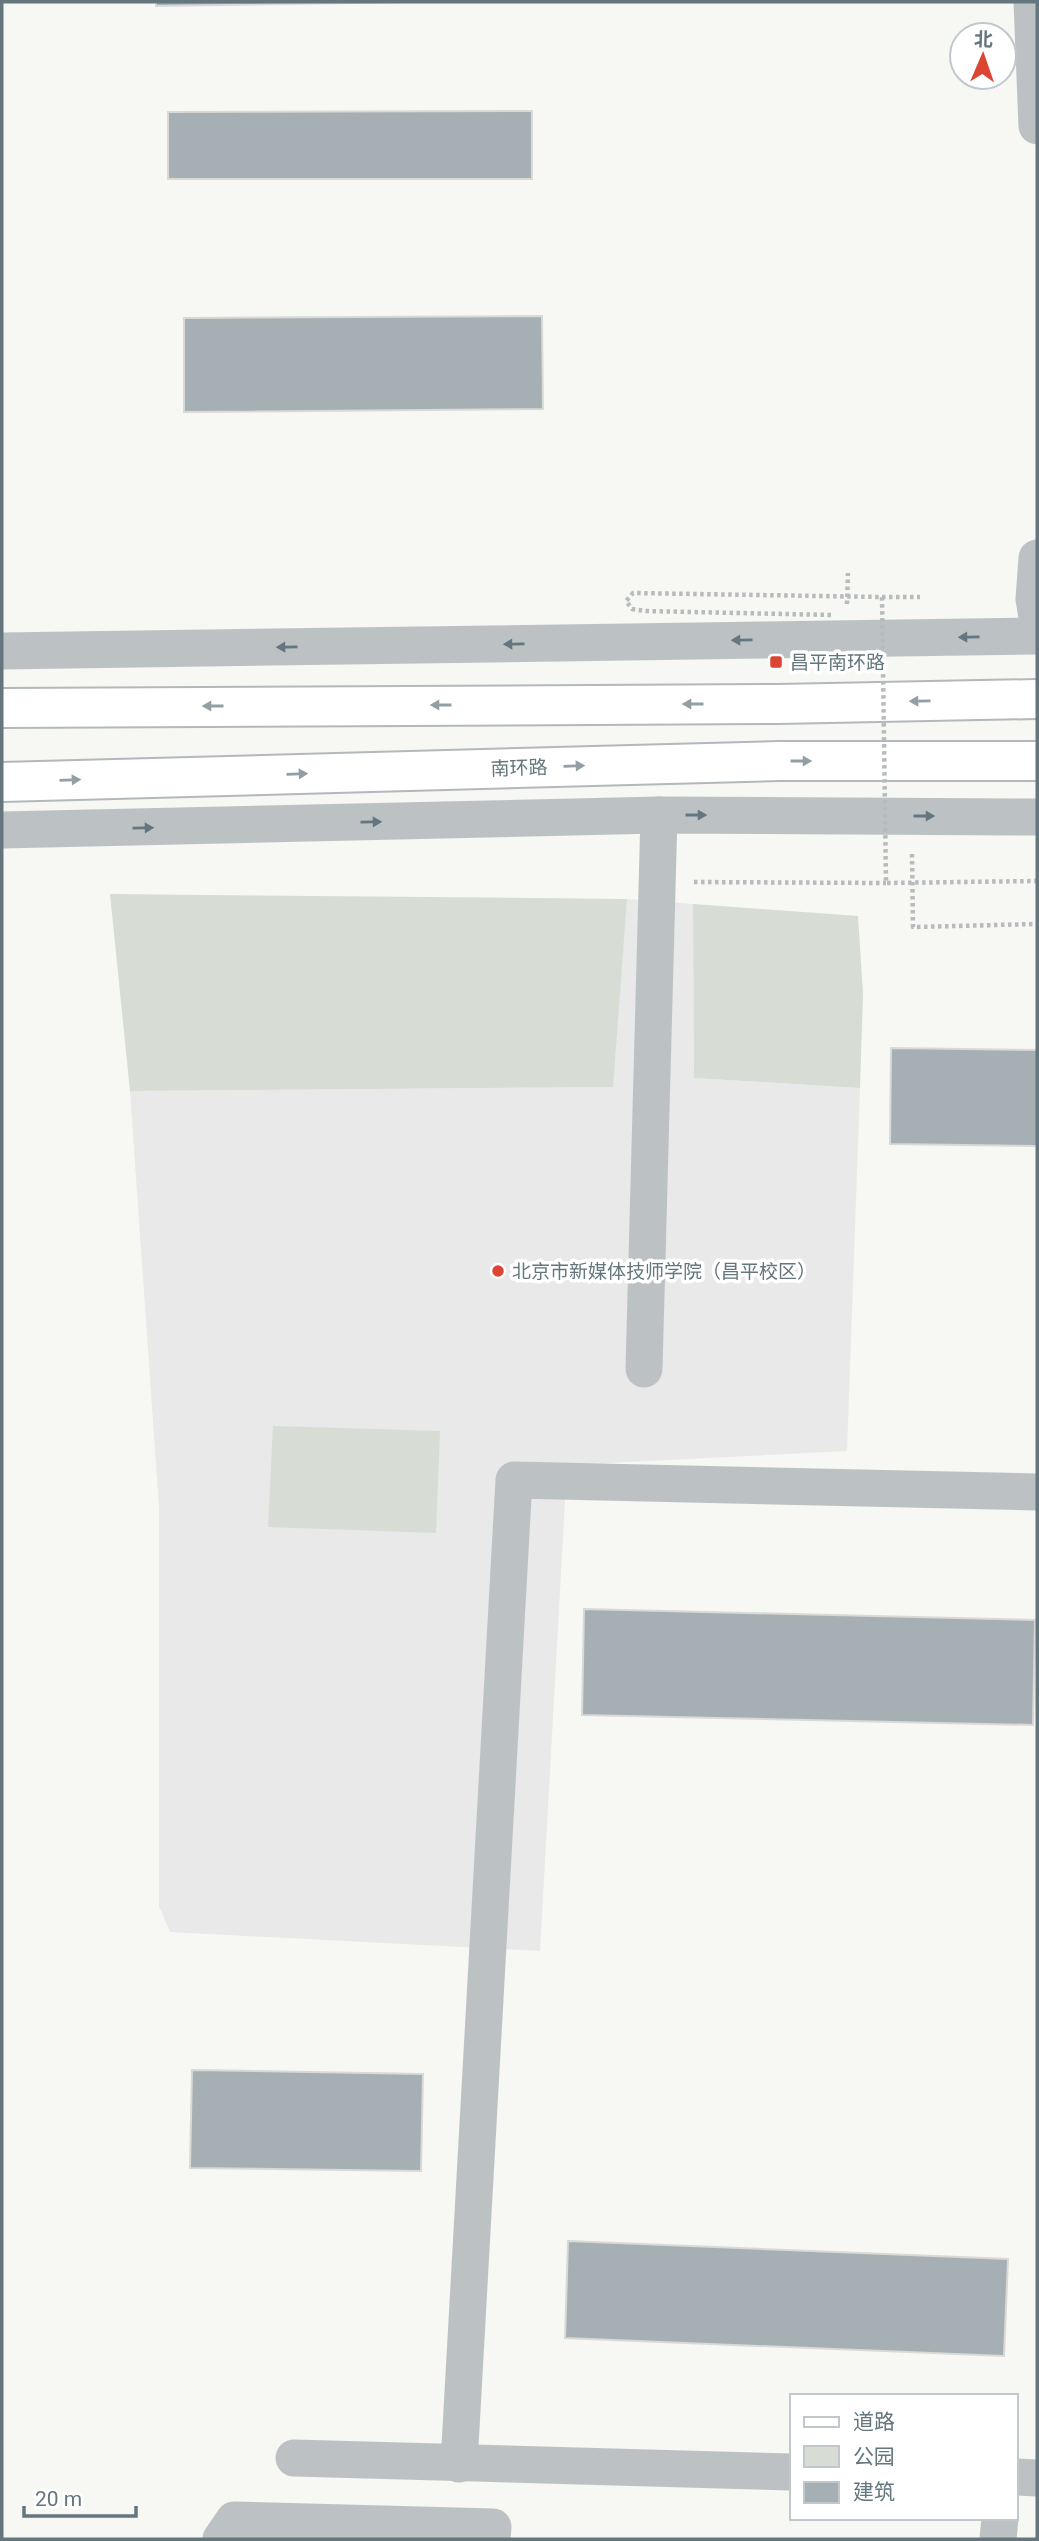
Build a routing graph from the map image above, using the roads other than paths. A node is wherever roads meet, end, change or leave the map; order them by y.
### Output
1 (1032, 2) edge
2 (1037, 126) edge
3 (1037, 558) edge
4 (1037, 617) edge
5 (1037, 636) edge
6 (2, 651) edge
7 (1037, 699) edge
8 (2, 708) edge
9 (1037, 761) edge
10 (2, 782) edge
11 (659, 815) junction
12 (1037, 817) edge
13 (2, 830) edge
14 (644, 1369) dead end
15 (1037, 1492) edge
16 (294, 2458) dead end
17 (459, 2463) junction
18 (790, 2472) edge
19 (1018, 2477) edge
20 (1037, 2478) edge
21 (1000, 2520) edge
22 (221, 2539) edge
23 (492, 2539) edge
24 (999, 2539) edge

1 - 2 street
3 - 4 street
5 -> 6 street
7 -> 8 main road
10 -> 9 main road, 南环路
11 -> 12 street
13 -> 11 street
11 - 14 street
15 - 17 street
16 - 17 street
17 - 18 street
19 - 20 street
21 - 24 street
22 - 23 street

